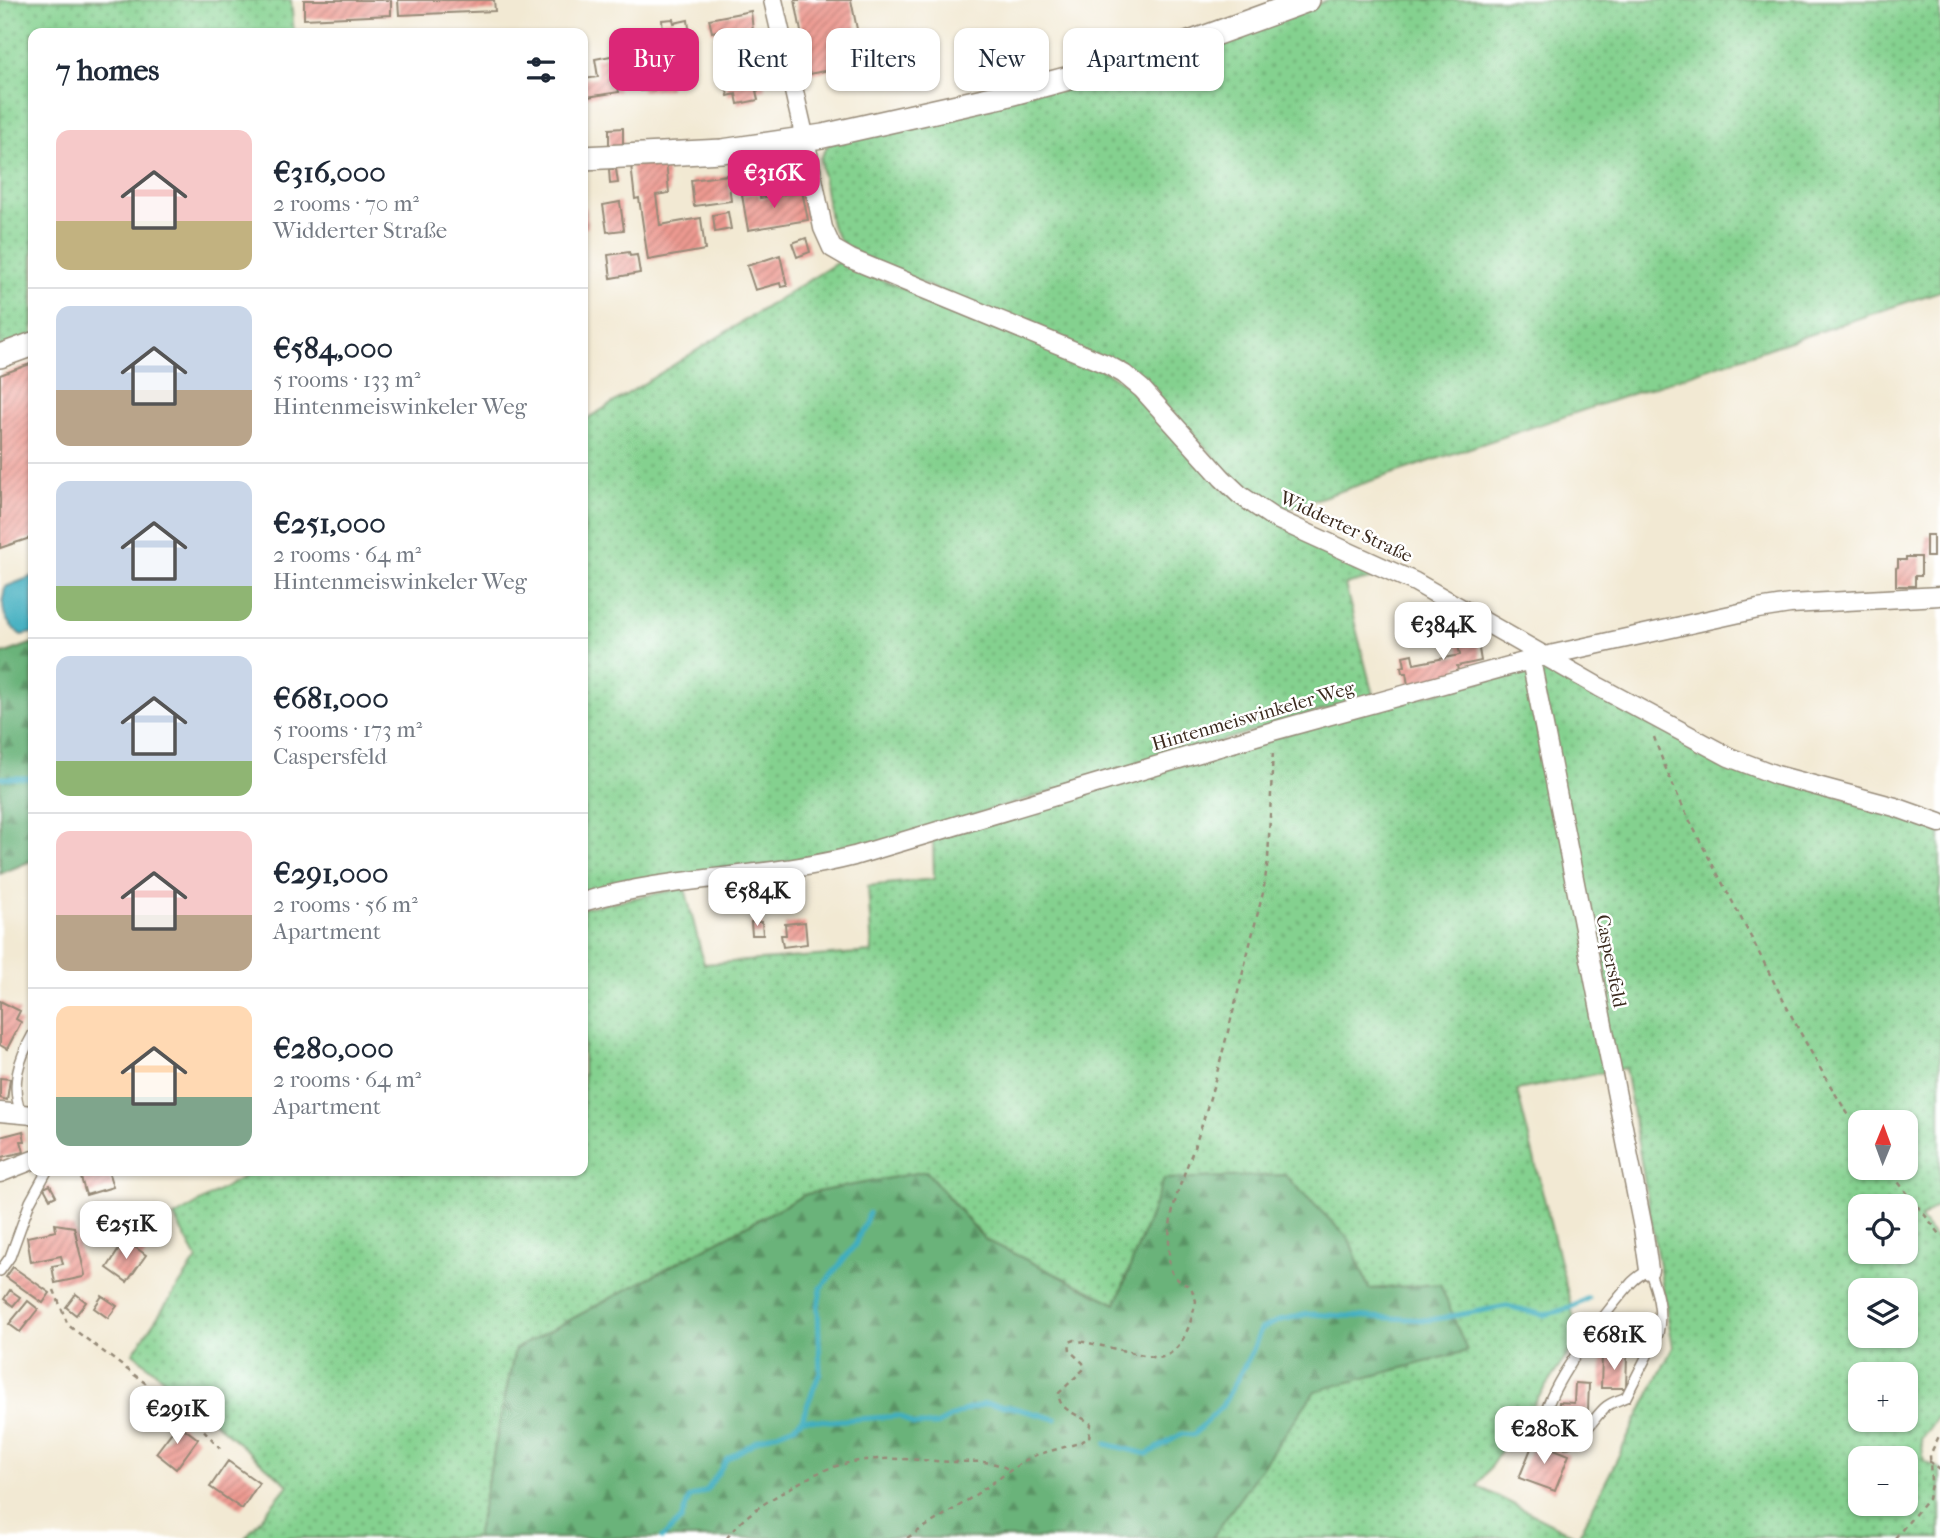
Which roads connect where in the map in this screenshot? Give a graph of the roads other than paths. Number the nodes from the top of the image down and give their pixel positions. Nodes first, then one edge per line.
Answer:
1 (773, 0) edge
2 (1308, 0) edge
3 (805, 139) junction
4 (588, 158) edge
5 (28, 346) edge
6 (0, 356) edge
7 (1940, 596) edge
8 (1538, 658) junction
9 (1940, 823) edge
10 (588, 901) edge
11 (28, 1044) edge
12 (0, 1112) edge
13 (27, 1114) edge
14 (28, 1162) edge
15 (0, 1173) edge
16 (44, 1176) edge
17 (1649, 1270) junction
18 (0, 1271) edge

1 - 3 street, Widderter Straße
2 - 3 street
3 - 4 street
3 - 8 street, Widderter Straße
5 - 6 street
7 - 8 street, Hintenmeiswinkeler Weg
8 - 9 street, Widderter Straße
8 - 10 street, Hintenmeiswinkeler Weg
8 - 17 street, Caspersfeld
11 - 13 lane
12 - 13 street
14 - 15 street
16 - 18 lane
17 - 17 lane, Caspersfeld

